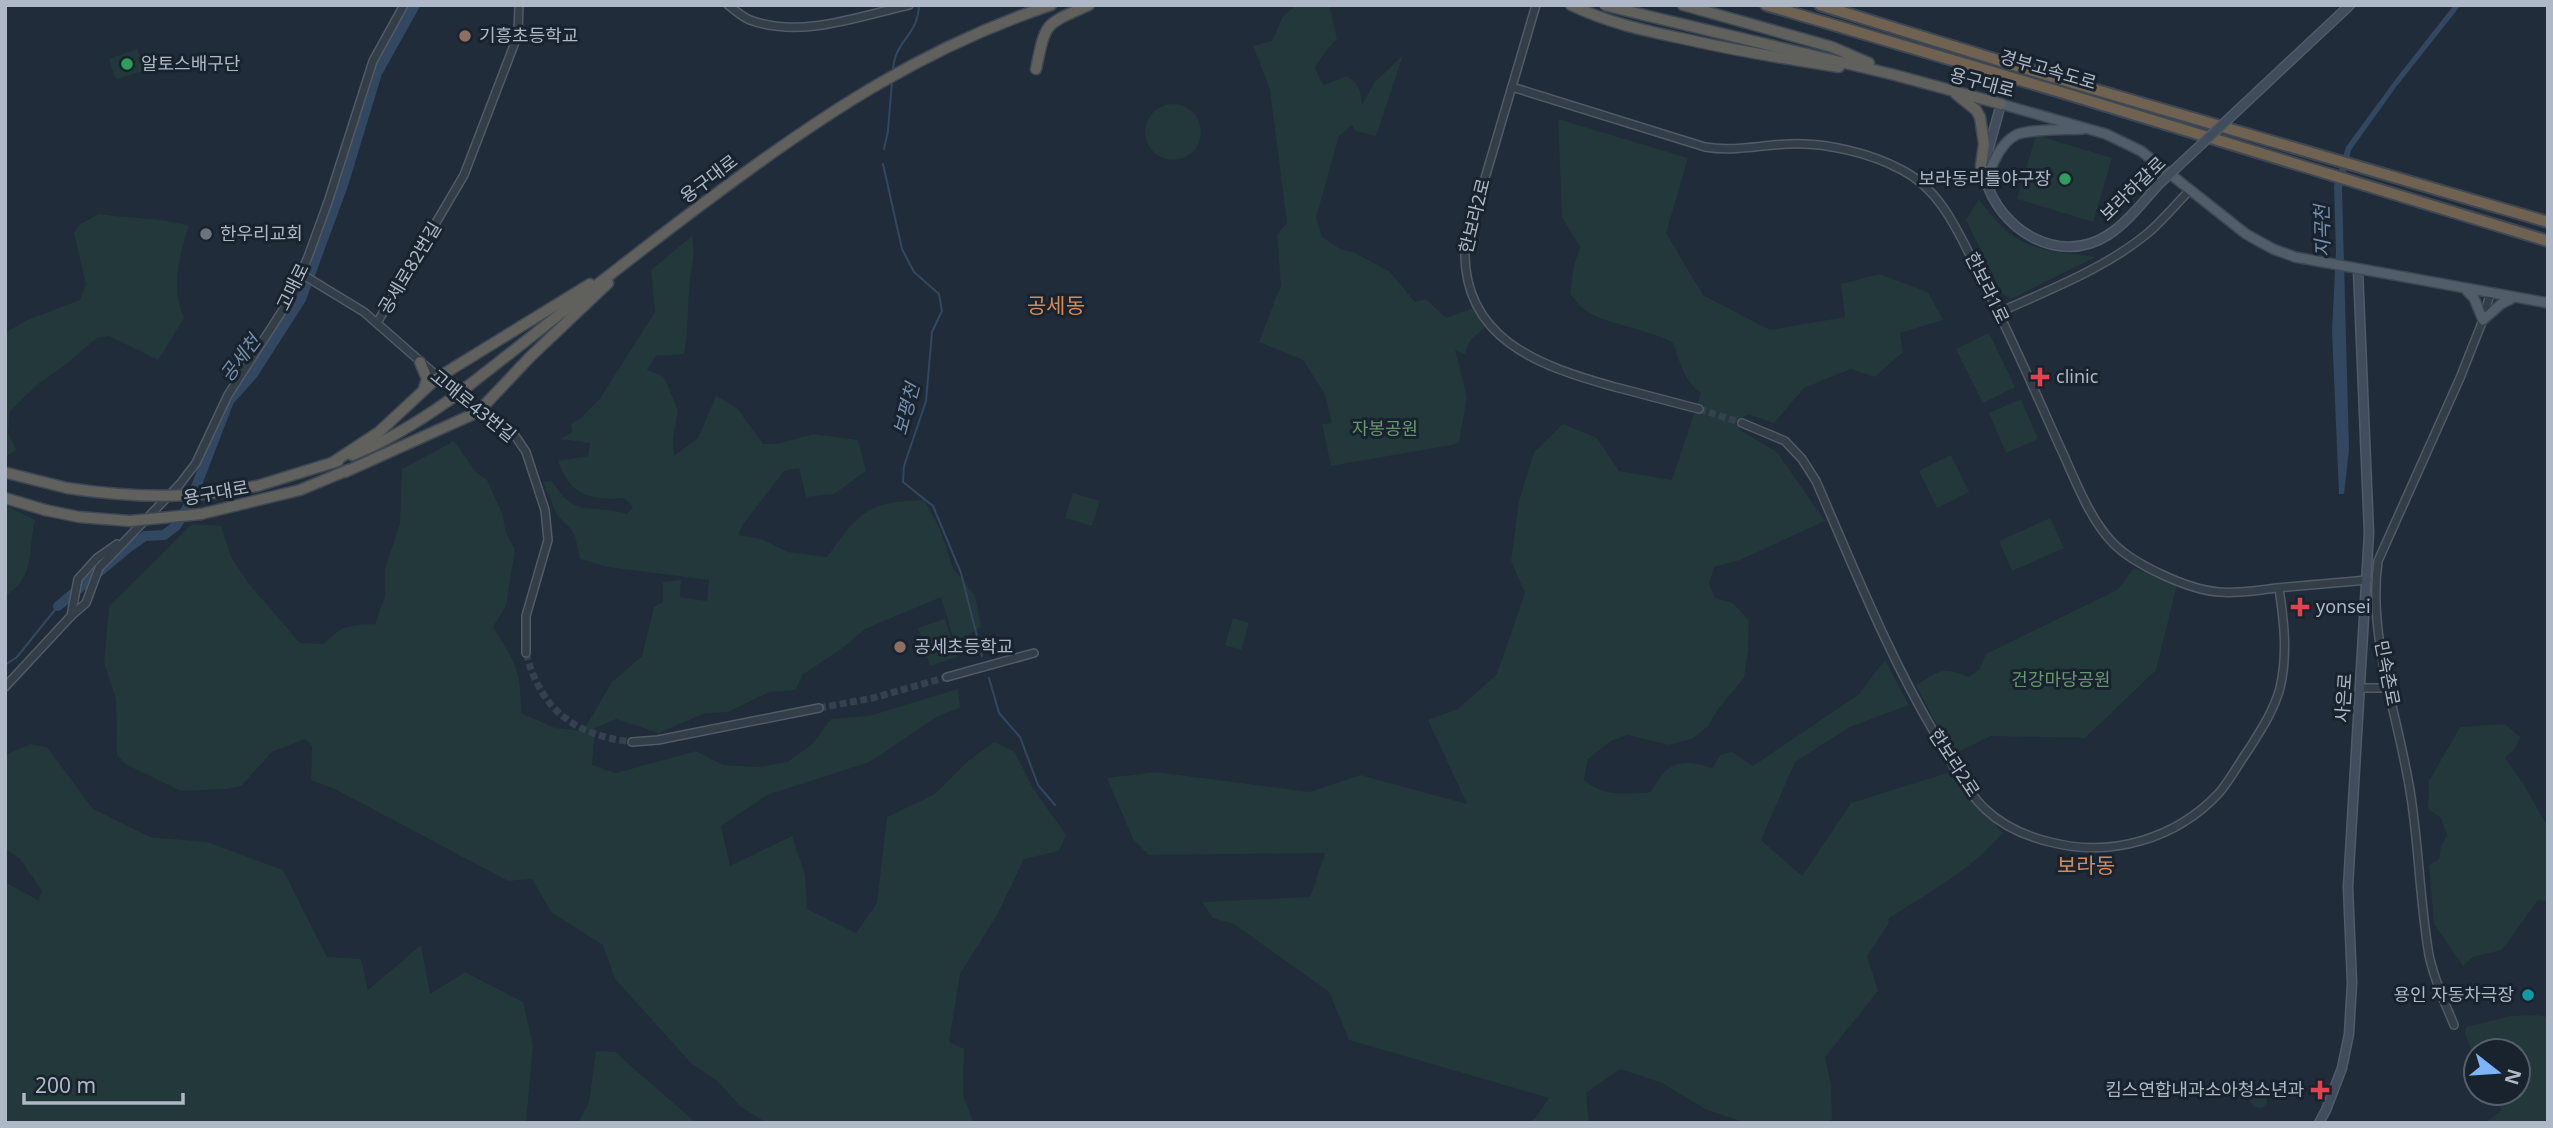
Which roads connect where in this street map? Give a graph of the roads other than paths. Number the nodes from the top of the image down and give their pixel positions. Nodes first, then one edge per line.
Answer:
1 (404, 5) edge
2 (519, 5) edge
3 (728, 5) edge
4 (909, 5) edge
5 (1051, 5) edge
6 (1089, 5) edge
7 (1536, 5) edge
8 (1571, 5) edge
9 (1604, 5) edge
10 (1625, 5) edge
11 (1683, 5) edge
12 (1766, 5) edge
13 (1820, 5) edge
14 (2350, 5) edge
15 (1633, 28) junction
16 (1036, 69) dead end
17 (1895, 75) junction
18 (1512, 87) junction
19 (1953, 91) junction
20 (2001, 104) junction
21 (2091, 129) junction
22 (1985, 181) junction
23 (2190, 190) junction
24 (2548, 222) edge
25 (2548, 241) edge
26 (2355, 269) junction
27 (612, 273) junction
28 (303, 275) junction
29 (2466, 290) junction
30 (2490, 295) junction
31 (2513, 299) junction
32 (2548, 303) edge
33 (2000, 312) junction
34 (2483, 320) junction
35 (377, 323) junction
36 (420, 362) junction
37 (450, 369) junction
38 (437, 378) junction
39 (424, 390) junction
40 (1699, 409) tunnel mouth
41 (478, 412) junction
42 (1742, 423) tunnel mouth
43 (415, 424) junction
44 (332, 463) junction
45 (345, 472) junction
46 (7, 473) dead end
47 (5, 498) edge
48 (127, 537) junction
49 (78, 580) junction
50 (2367, 580) junction
51 (2279, 588) junction
52 (89, 597) junction
53 (71, 616) junction
54 (526, 653) tunnel mouth
55 (1034, 653) dead end
56 (947, 677) tunnel mouth
57 (5, 687) edge
58 (2361, 688) junction
59 (2389, 688) junction
60 (818, 708) tunnel mouth
61 (632, 742) tunnel mouth
62 (2454, 1025) dead end
63 (2319, 1123) edge

1 - 28 street, 고매로
2 - 35 street, 공세로82번길
3 - 4 street
5 - 27 highway, 용구대로
6 - 16 highway
7 - 18 street, 한보라2로
8 - 15 highway
9 - 17 highway, 용구대로, bridge
10 - 15 highway
11 - 17 highway
12 - 25 highway, 경부고속도로
13 - 24 highway, 경부고속도로
14 - 22 main road, 보라하갈로, bridge
15 - 17 highway
17 - 19 highway, 용구대로
18 - 33 street, 한보라1로
18 - 40 street, 한보라2로
19 - 20 highway, 용구대로
19 - 22 highway
20 - 21 main road, 용구대로
20 - 22 main road
21 - 22 main road
21 - 23 main road, 용구대로
23 - 26 main road, 용구대로
23 - 33 street
26 - 29 main road
26 - 50 main road, 사은로
27 - 37 highway
27 - 41 highway
27 - 43 highway, 용구대로, bridge
28 - 35 street, 고매로43번길
28 - 48 street, 고매로
29 - 30 main road
29 - 34 main road
30 - 31 main road
30 - 34 street, 민속촌로
31 - 32 main road
31 - 34 main road
33 - 51 street, 한보라1로
34 - 59 street, 민속촌로
35 - 36 street, 고매로43번길
36 - 37 street
36 - 38 street, 고매로43번길
36 - 39 highway
37 - 38 highway
38 - 39 highway
38 - 41 street, 고매로43번길
39 - 44 highway
41 - 45 highway
41 - 54 street, 고매로43번길
42 - 51 street, 한보라2로
43 - 44 highway, 용구대로
43 - 45 highway, 용구대로
44 - 46 highway, 용구대로, bridge
45 - 47 highway, 용구대로, bridge
48 - 49 street, 고매로
48 - 52 street, 고매로
49 - 52 street
49 - 53 street
50 - 51 street, 한보라1로
50 - 58 main road, 사은로
52 - 53 street
53 - 57 street
55 - 56 street
58 - 59 street
58 - 63 main road, 사은로
59 - 62 street, 민속촌로
60 - 61 street

